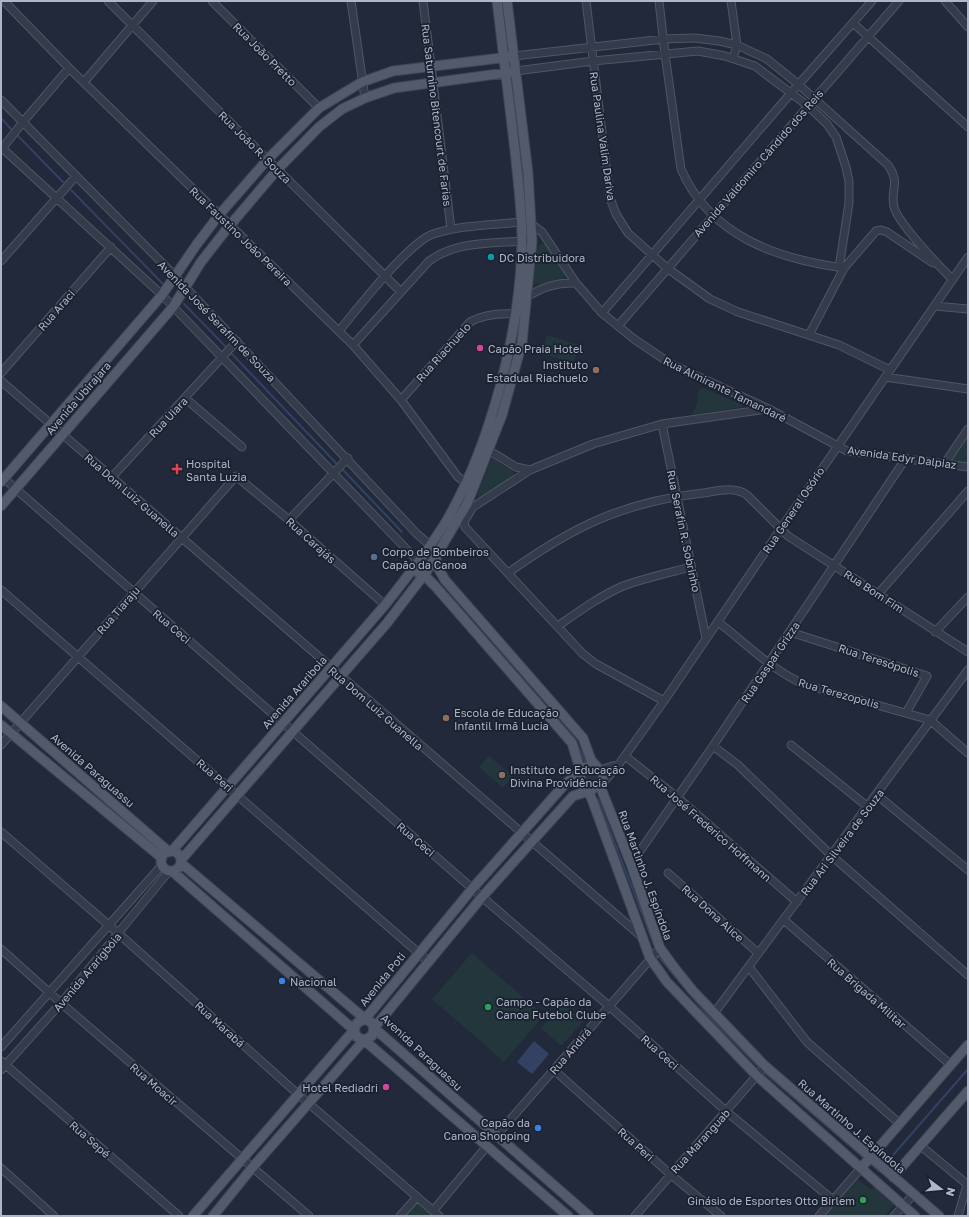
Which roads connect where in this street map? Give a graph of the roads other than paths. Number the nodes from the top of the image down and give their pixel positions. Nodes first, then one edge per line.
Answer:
1 (4, 1) edge
2 (108, 1) edge
3 (153, 1) edge
4 (212, 1) edge
5 (351, 1) edge
6 (423, 1) edge
7 (497, 1) edge
8 (507, 1) edge
9 (586, 1) edge
10 (659, 1) edge
11 (731, 1) edge
12 (872, 1) edge
13 (899, 1) edge
14 (945, 1) edge
15 (853, 23) junction
16 (133, 25) junction
17 (968, 26) edge
18 (869, 36) junction
19 (664, 39) junction
20 (736, 46) junction
21 (591, 47) junction
22 (665, 54) junction
23 (760, 55) junction
24 (514, 56) junction
25 (504, 58) junction
26 (733, 58) junction
27 (593, 61) junction
28 (755, 66) junction
29 (431, 67) junction
30 (69, 68) junction
31 (516, 71) junction
32 (506, 72) junction
33 (84, 82) junction
34 (362, 82) junction
35 (433, 82) junction
36 (798, 84) junction
37 (790, 93) junction
38 (365, 98) junction
39 (815, 99) junction
40 (1, 100) edge
41 (808, 106) junction
42 (319, 108) junction
43 (23, 122) junction
44 (968, 127) edge
45 (2, 148) edge
46 (268, 159) junction
47 (277, 170) junction
48 (76, 176) junction
49 (56, 198) junction
50 (699, 201) junction
51 (219, 215) junction
52 (712, 216) junction
53 (521, 222) junction
54 (531, 224) junction
55 (229, 226) junction
56 (451, 229) junction
57 (522, 241) junction
58 (110, 247) junction
59 (652, 256) junction
60 (968, 257) edge
61 (1, 261) edge
62 (938, 266) junction
63 (667, 268) junction
64 (842, 268) junction
65 (385, 276) junction
66 (176, 277) junction
67 (952, 280) junction
68 (576, 283) junction
69 (186, 288) junction
70 (401, 292) junction
71 (162, 295) junction
72 (528, 296) junction
73 (935, 306) junction
74 (173, 307) junction
75 (968, 309) edge
76 (602, 313) junction
77 (516, 314) junction
78 (618, 326) junction
79 (339, 331) junction
80 (809, 335) junction
81 (237, 341) junction
82 (353, 345) junction
83 (223, 357) junction
84 (890, 370) junction
85 (1, 373) edge
86 (885, 377) junction
87 (1, 381) edge
88 (968, 389) edge
89 (185, 398) junction
90 (401, 400) junction
91 (769, 409) junction
92 (662, 424) junction
93 (50, 425) junction
94 (968, 429) edge
95 (62, 435) junction
96 (242, 447) dead end
97 (837, 447) junction
98 (488, 450) junction
99 (348, 458) junction
100 (906, 458) junction
101 (945, 463) junction
102 (968, 467) edge
103 (530, 470) junction
104 (334, 472) junction
105 (236, 476) joint
106 (112, 477) junction
107 (2, 479) edge
108 (465, 482) junction
109 (15, 490) junction
110 (968, 491) edge
111 (676, 496) junction
112 (470, 505) junction
113 (1, 506) edge
114 (289, 520) junction
115 (780, 530) junction
116 (182, 538) junction
117 (430, 545) junction
118 (436, 557) junction
119 (416, 565) junction
120 (834, 566) junction
121 (691, 567) junction
122 (508, 573) junction
123 (423, 576) junction
124 (1, 590) edge
125 (133, 593) junction
126 (879, 594) junction
127 (968, 597) edge
128 (384, 605) junction
129 (377, 614) junction
130 (718, 622) junction
131 (387, 623) junction
132 (558, 626) junction
133 (362, 631) junction
134 (790, 632) junction
135 (935, 632) junction
136 (706, 638) junction
137 (372, 640) junction
138 (968, 652) edge
139 (79, 656) junction
140 (768, 664) junction
141 (330, 668) junction
142 (968, 670) edge
143 (341, 677) junction
144 (317, 684) junction
145 (328, 692) junction
146 (664, 701) junction
147 (1, 706) edge
148 (906, 713) junction
149 (930, 720) junction
150 (284, 722) junction
151 (20, 723) junction
152 (1, 725) edge
153 (294, 731) junction
154 (11, 734) junction
155 (1, 745) edge
156 (791, 745) dead end
157 (713, 746) junction
158 (261, 748) junction
159 (968, 753) edge
160 (625, 756) junction
161 (272, 757) junction
162 (619, 764) junction
163 (599, 769) junction
164 (581, 772) junction
165 (601, 785) junction
166 (228, 786) junction
167 (588, 790) junction
168 (877, 795) junction
169 (238, 796) junction
170 (677, 797) junction
171 (868, 807) junction
172 (1, 832) edge
173 (521, 834) junction
174 (531, 842) junction
175 (170, 851) junction
176 (832, 856) junction
177 (181, 861) junction
178 (162, 862) junction
179 (631, 864) junction
180 (968, 870) edge
181 (171, 871) junction
182 (668, 873) dead end
183 (472, 888) junction
184 (482, 897) junction
185 (797, 902) junction
186 (784, 920) junction
187 (108, 924) junction
188 (119, 934) junction
189 (644, 939) junction
190 (660, 948) junction
191 (1, 949) edge
192 (419, 952) junction
193 (758, 954) junction
194 (650, 958) junction
195 (429, 962) junction
196 (749, 966) junction
197 (968, 975) edge
198 (49, 993) junction
199 (61, 1004) junction
200 (609, 1006) junction
201 (715, 1012) junction
202 (365, 1020) junction
203 (374, 1028) junction
204 (354, 1030) junction
205 (364, 1040) junction
206 (968, 1045) edge
207 (1, 1047) edge
208 (2, 1065) edge
209 (951, 1065) junction
210 (765, 1066) junction
211 (554, 1070) junction
212 (757, 1076) junction
213 (968, 1091) edge
214 (299, 1095) junction
215 (308, 1103) junction
216 (727, 1112) junction
217 (900, 1124) junction
218 (496, 1136) junction
219 (487, 1146) junction
220 (921, 1146) junction
221 (870, 1157) junction
222 (241, 1159) junction
223 (1, 1168) edge
224 (252, 1168) junction
225 (861, 1168) junction
226 (670, 1174) junction
227 (893, 1177) junction
228 (968, 1185) edge
229 (913, 1195) junction
230 (417, 1197) junction
231 (833, 1200) junction
232 (903, 1206) junction
233 (436, 1213) edge
234 (54, 1216) edge
235 (179, 1216) edge
236 (193, 1216) edge
237 (213, 1216) edge
238 (309, 1216) edge
239 (400, 1216) edge
240 (568, 1216) edge
241 (589, 1216) edge
242 (635, 1216) edge
243 (721, 1216) edge
244 (819, 1216) edge
245 (894, 1216) edge
246 (915, 1216) edge
247 (939, 1216) edge
248 (958, 1216) edge

1 - 30 street, Rua Faustino João Pereira
2 - 16 street, Rua João R. Souza
3 - 16 street
4 - 42 street, Rua João Pretto
5 - 34 street
6 - 29 street, Rua Saturnino Bitencourt de Farias
7 - 25 main road, Avenida Arariboia
8 - 24 main road
9 - 21 street, Rua Paulina Valim Dariva
10 - 19 street
11 - 20 street
12 - 15 street, Avenida Valdomiro Cândido dos Reis
13 - 18 street, Avenida Valdomiro Cândido dos Reis
14 - 17 street
15 - 18 street
15 - 36 street, Avenida Valdomiro Cândido dos Reis
16 - 33 street
16 - 46 street, Rua João R. Souza
18 - 39 street, Avenida Valdomiro Cândido dos Reis
18 - 44 street
19 - 20 street
19 - 21 street
19 - 22 street
20 - 23 street
20 - 26 street
21 - 24 street
21 - 27 street, Rua Paulina Valim Dariva
22 - 26 street
22 - 27 street
22 - 50 street
23 - 28 street
23 - 36 street
24 - 25 main road, Avenida Ubirajara
24 - 31 main road
25 - 29 main road, Avenida Ubirajara
25 - 32 main road, Avenida Arariboia
26 - 28 street
27 - 31 street
27 - 59 street, Rua Paulina Valim Dariva
28 - 37 street
29 - 34 main road, Avenida Ubirajara
29 - 35 street, Rua Saturnino Bitencourt de Farias
30 - 33 street, Rua Faustino João Pereira
30 - 43 street
31 - 32 main road, Avenida Ubirajara
31 - 54 main road
32 - 35 main road, Avenida Ubirajara
32 - 53 main road, Avenida Arariboia
33 - 51 street, Rua Faustino João Pereira
34 - 38 street
34 - 42 main road, Avenida Ubirajara
35 - 38 main road, Avenida Ubirajara
35 - 56 street, Rua Saturnino Bitencourt de Farias
36 - 37 street, Avenida Valdomiro Cândido dos Reis
36 - 39 street
37 - 41 street
37 - 50 street, Avenida Valdomiro Cândido dos Reis
38 - 47 main road, Avenida Ubirajara
39 - 41 street, Avenida Valdomiro Cândido dos Reis
39 - 62 street
40 - 43 street, Avenida José Serafim de Souza
41 - 52 street, Avenida Valdomiro Cândido dos Reis
41 - 64 street
42 - 46 main road, Avenida Ubirajara
43 - 45 street
43 - 48 street, Avenida José Serafim de Souza
45 - 49 street, Avenida José Serafim de Souza
46 - 47 street, Rua João R. Souza
46 - 51 main road, Avenida Ubirajara
47 - 55 main road, Avenida Ubirajara
47 - 65 street, Rua João R. Souza
48 - 49 street
48 - 66 street, Avenida José Serafim de Souza
49 - 58 street, Avenida José Serafim de Souza
49 - 61 street
50 - 52 street
50 - 59 street, Avenida Valdomiro Cândido dos Reis
51 - 55 street, Rua Faustino João Pereira
51 - 66 main road, Avenida Ubirajara
52 - 63 street, Avenida Valdomiro Cândido dos Reis
52 - 64 street
53 - 54 street
53 - 56 street
53 - 57 main road, Avenida Arariboia
54 - 68 street, Rua Almirante Tamandaré
54 - 72 main road
55 - 69 main road, Avenida Ubirajara
55 - 79 street, Rua Faustino João Pereira
56 - 65 street
57 - 70 street
57 - 77 main road, Avenida Arariboia
58 - 71 street, Avenida José Serafim de Souza
58 - 85 street, Rua Araci
59 - 63 street, Rua Paulina Valim Dariva
59 - 76 street, Avenida Valdomiro Cândido dos Reis
60 - 67 street, Rua General Osório
62 - 64 street
62 - 67 street
63 - 78 street, Avenida Valdomiro Cândido dos Reis
63 - 80 street, Rua Paulina Valim Dariva
64 - 80 street
65 - 70 street, Rua João R. Souza
65 - 79 street
66 - 69 street, Avenida José Serafim de Souza
66 - 71 main road, Avenida Ubirajara
67 - 73 street, Rua General Osório
68 - 72 street
68 - 76 street, Rua Almirante Tamandaré
69 - 74 main road, Avenida Ubirajara
69 - 81 street, Avenida José Serafim de Souza
70 - 82 street
71 - 74 street, Avenida José Serafim de Souza
71 - 93 main road, Avenida Ubirajara
72 - 98 main road
73 - 75 street
73 - 84 street, Rua General Osório
74 - 83 street, Avenida José Serafim de Souza
74 - 95 main road, Avenida Ubirajara
76 - 78 street, Rua Almirante Tamandaré
77 - 90 street, Rua Riachuelo
77 - 108 main road, Avenida Arariboia
78 - 91 street, Rua Almirante Tamandaré
79 - 82 street, Rua Faustino João Pereira
80 - 84 street, Rua Paulina Valim Dariva
81 - 83 street, Rua Uiara
81 - 99 street, Avenida José Serafim de Souza
82 - 90 street, Rua Faustino João Pereira
83 - 89 street, Rua Uiara
83 - 104 street, Avenida José Serafim de Souza
84 - 86 street, Rua General Osório
86 - 88 street
86 - 97 street, Rua General Osório
87 - 93 street, Rua Dom Luiz Guanella
89 - 96 street
89 - 106 street, Rua Uiara
90 - 108 street, Rua Faustino João Pereira
91 - 92 street
91 - 97 street, Rua Almirante Tamandaré
92 - 103 street
92 - 111 street, Rua Serafin R. Sobrinho
93 - 95 street, Rua Dom Luiz Guanella
93 - 107 main road, Avenida Ubirajara
94 - 101 street
95 - 106 street, Rua Dom Luiz Guanella
95 - 109 main road, Avenida Ubirajara
97 - 100 street, Avenida Edyr Dalpiaz
97 - 115 street, Rua General Osório
98 - 103 street
98 - 112 main road
99 - 104 street
99 - 117 street, Avenida José Serafim de Souza
100 - 101 street, Avenida Edyr Dalpiaz
100 - 120 street, Rua Gaspar Grizza
101 - 102 street, Avenida Edyr Dalpiaz
103 - 112 street
104 - 114 street
104 - 119 street, Avenida José Serafim de Souza
105 - 114 street, Rua Carajás
105 - 116 street, Rua Tiaraju
106 - 116 street, Rua Dom Luiz Guanella
107 - 109 street, Rua Ceci
108 - 117 main road, Avenida Arariboia
109 - 113 main road, Avenida Ubirajara
109 - 125 street, Rua Ceci
110 - 126 street
111 - 115 street, Rua Bom Fim
111 - 121 street, Rua Serafin R. Sobrinho
111 - 122 street, Rua Bom Fim
112 - 118 main road
112 - 122 street
114 - 128 street, Rua Carajás
115 - 120 street, Rua Bom Fim
115 - 130 street, Rua General Osório
116 - 125 street, Rua Tiaraju
116 - 141 street, Rua Dom Luiz Guanella
117 - 118 main road, Rua Martinho J. Espíndola
117 - 119 main road, Avenida Arariboia
118 - 123 main road
118 - 163 main road, Rua Martinho J. Espíndola
119 - 123 main road
119 - 128 main road, Avenida Arariboia
120 - 126 street, Rua Bom Fim
120 - 134 street, Rua Gaspar Grizza
121 - 132 street
121 - 136 street, Rua Serafin R. Sobrinho
122 - 132 street
123 - 131 main road
123 - 164 main road
124 - 139 street, Rua Peri
125 - 139 street, Rua Tiaraju
125 - 150 street, Rua Ceci
126 - 135 street, Rua Bom Fim
127 - 135 street
128 - 129 main road, Avenida Arariboia
129 - 131 main road
129 - 133 main road, Avenida Arariboia
130 - 136 street, Rua General Osório
130 - 140 street, Rua Terezopolis
131 - 137 main road
132 - 146 street
133 - 137 main road
133 - 141 main road, Avenida Arariboia
134 - 140 street, Rua Gaspar Grizza
134 - 148 street, Rua Teresópolis
135 - 138 street, Rua Bom Fim
136 - 146 street, Rua General Osório
137 - 143 main road
139 - 151 street, Rua Tiaraju
139 - 166 street, Rua Peri
140 - 148 street, Rua Terezopolis
140 - 157 street, Rua Gaspar Grizza
141 - 143 street, Rua Dom Luiz Guanella
141 - 144 main road, Avenida Arariboia
142 - 149 street, Rua Ari Silveira de Souza
143 - 145 main road
143 - 173 street, Rua Dom Luiz Guanella
144 - 145 main road
144 - 150 main road, Avenida Arariboia
145 - 153 main road
146 - 160 street, Rua General Osório
147 - 151 main road, Avenida Paraguassu
148 - 149 street, Rua Terezopolis
149 - 159 street
149 - 168 street, Rua Ari Silveira de Souza
150 - 153 street, Rua Ceci
150 - 158 main road, Avenida Arariboia
151 - 154 street, Rua Tiaraju
151 - 175 main road, Avenida Paraguassu
152 - 154 main road, Avenida Paraguassu
153 - 161 main road
153 - 183 street, Rua Ceci
154 - 155 street, Rua Tiaraju
154 - 178 main road, Avenida Paraguassu
156 - 171 street
157 - 170 street, Rua Gaspar Grizza
157 - 176 street
158 - 161 main road
158 - 166 main road, Avenida Arariboia
160 - 162 street, Rua General Osório
160 - 170 street, Rua José Frederico Hoffmann
161 - 169 main road
162 - 163 street
162 - 165 street, Rua General Osório
163 - 164 main road, Avenida Poti
163 - 165 main road, Rua Martinho J. Espíndola
164 - 167 main road
164 - 173 main road, Avenida Poti
165 - 167 main road
165 - 179 main road, Rua Martinho J. Espíndola
166 - 169 street, Rua Peri
166 - 175 main road, Avenida Arariboia
167 - 174 main road
167 - 189 main road
168 - 171 street, Rua Ari Silveira de Souza
168 - 180 street
169 - 177 main road
169 - 192 street, Rua Peri
170 - 179 street, Rua Gaspar Grizza
170 - 185 street, Rua José Frederico Hoffmann
171 - 176 street, Rua Ari Silveira de Souza
172 - 187 street, Rua Marabá
173 - 174 street, Rua Dom Luiz Guanella
173 - 183 main road, Avenida Poti
174 - 184 main road
174 - 189 street, Rua Dom Luiz Guanella
175 - 177 main road
175 - 178 main road
176 - 185 street, Rua Ari Silveira de Souza
176 - 197 street
177 - 181 main road
177 - 202 main road, Avenida Paraguassu
178 - 181 main road
178 - 187 street, Avenida Ararigbóia
179 - 190 main road, Rua Martinho J. Espíndola
181 - 188 street, Avenida Ararigbóia
181 - 204 main road
182 - 193 street, Rua Dona Alice
183 - 184 street, Rua Ceci
183 - 192 main road, Avenida Poti
184 - 195 main road
184 - 200 street, Rua Ceci
185 - 186 street, Rua Ari Silveira de Souza
186 - 193 street, Rua Ari Silveira de Souza
186 - 209 street, Rua Brigada Militar
187 - 188 street, Rua Marabá
187 - 198 street, Avenida Ararigbóia
188 - 199 street, Avenida Ararigbóia
188 - 214 street, Rua Marabá
189 - 194 main road
190 - 194 street, Rua Andirá
190 - 201 main road, Rua Martinho J. Espíndola
191 - 198 street, Rua Moacir
192 - 195 street, Rua Peri
192 - 202 main road, Avenida Poti
193 - 196 street, Rua Ari Silveira de Souza
194 - 200 street, Rua Andirá
194 - 212 main road
195 - 203 main road
196 - 201 street, Rua Ari Silveira de Souza
196 - 217 street
198 - 199 street, Rua Moacir
198 - 207 street, Avenida Ararigbóia
199 - 208 street, Avenida Ararigbóia
199 - 222 street, Rua Moacir
200 - 211 street, Rua Andirá
200 - 216 street, Rua Ceci
201 - 210 main road, Rua Martinho J. Espíndola
202 - 203 main road, Avenida Paraguassu
202 - 204 main road, Avenida Poti
203 - 205 main road
203 - 218 main road, Avenida Paraguassu
204 - 205 main road
204 - 214 main road, Avenida Poti
205 - 215 main road
205 - 219 main road
206 - 209 main road
208 - 235 street, Rua Sepé
209 - 217 main road
210 - 212 street, Rua Maranguab
210 - 221 main road, Rua Martinho J. Espíndola
211 - 218 street, Rua Andirá
211 - 226 street, Rua Peri
212 - 216 street, Rua Maranguab
212 - 225 main road
213 - 220 main road
214 - 215 street, Rua Marabá
214 - 222 main road, Avenida Poti
215 - 224 main road
215 - 230 street, Rua Marabá
216 - 226 street, Rua Maranguab
216 - 231 street, Rua Ceci
217 - 221 main road
218 - 241 main road, Avenida Paraguassu
219 - 233 street
219 - 240 main road
220 - 227 main road
220 - 228 street
221 - 225 main road
221 - 227 main road, Rua Martinho J. Espíndola
222 - 224 street, Rua Moacir
222 - 236 main road, Avenida Poti
223 - 234 street
224 - 237 main road
224 - 238 street, Rua Moacir
225 - 231 street
225 - 232 main road
226 - 242 street, Rua Maranguab
226 - 243 street, Rua Peri
227 - 229 main road, Rua Martinho J. Espíndola
228 - 248 street
229 - 232 street
229 - 247 main road, Rua Martinho J. Espíndola
230 - 233 street, Rua Marabá
230 - 239 street
231 - 244 street
232 - 245 street
232 - 246 main road

